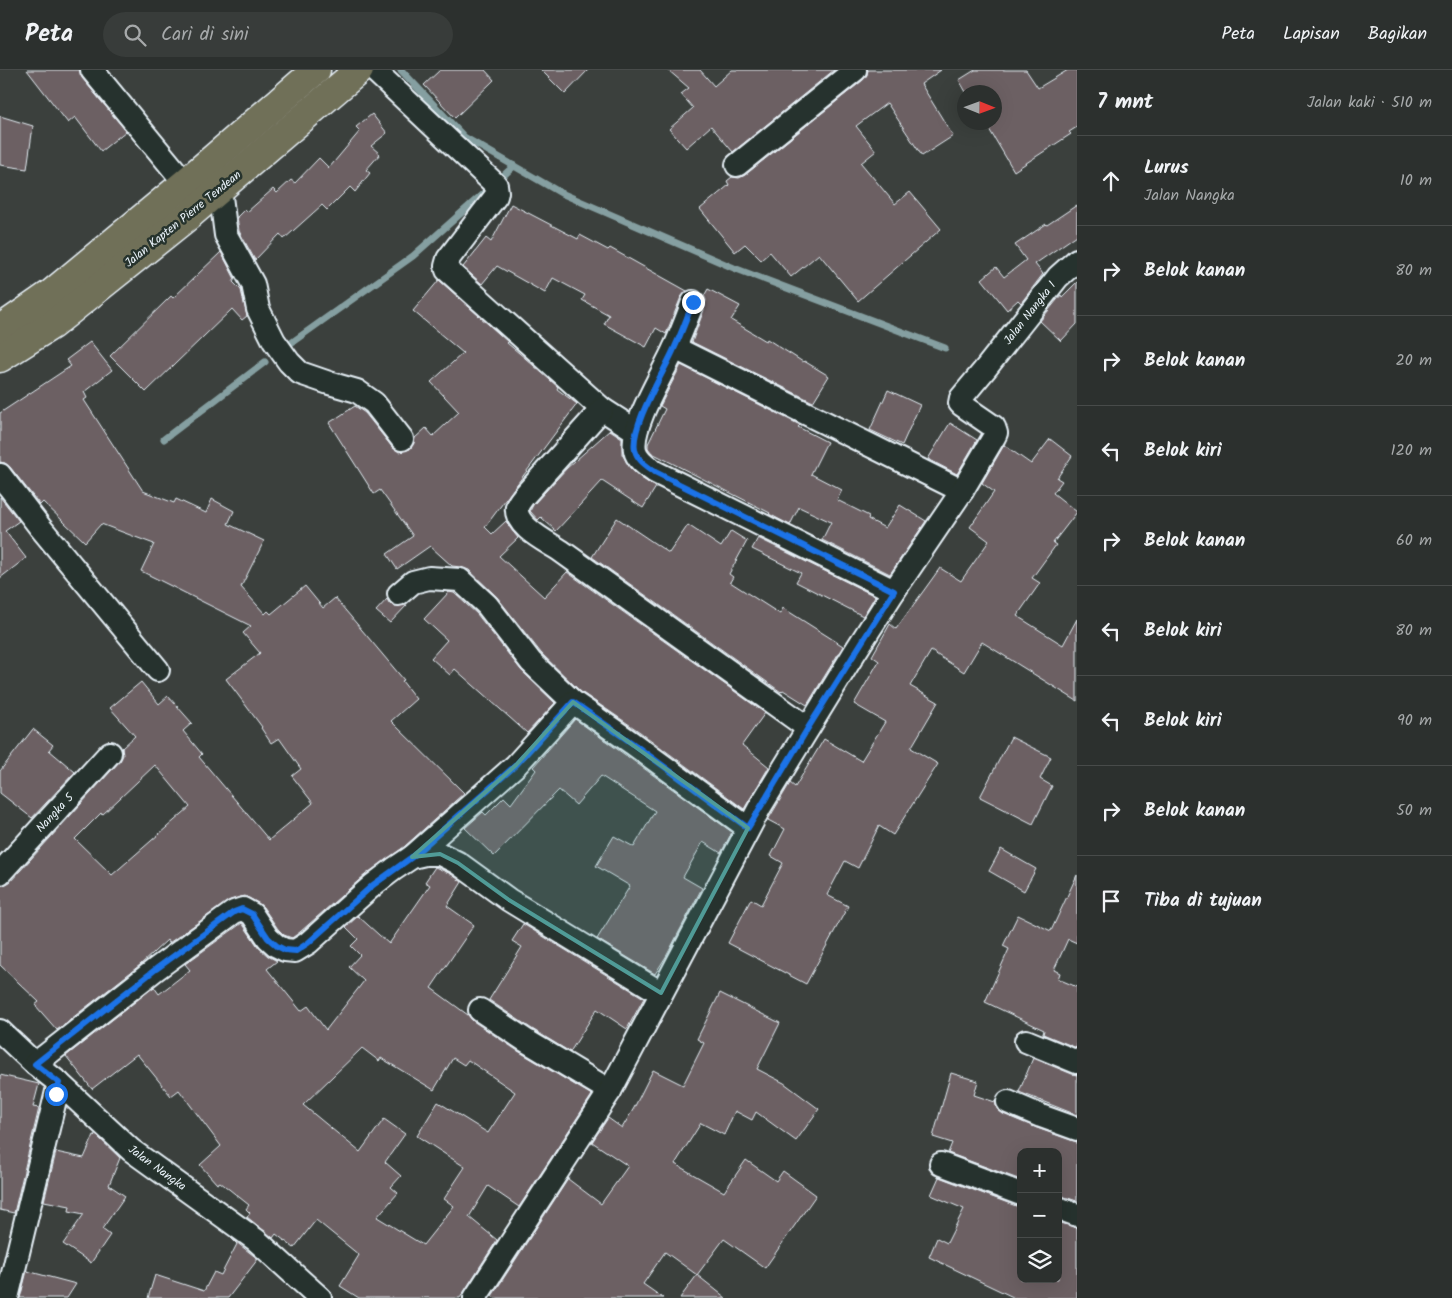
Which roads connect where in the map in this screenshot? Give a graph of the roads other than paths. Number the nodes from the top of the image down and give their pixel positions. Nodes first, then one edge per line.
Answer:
1 (92, 70) edge
2 (316, 70) edge
3 (358, 70) edge
4 (374, 70) edge
5 (855, 70) edge
6 (737, 165) dead end
7 (185, 182) junction
8 (211, 197) junction
9 (1077, 260) edge
10 (693, 302) dead end
11 (0, 329) edge
12 (675, 348) junction
13 (0, 358) edge
14 (602, 409) junction
15 (636, 431) junction
16 (402, 439) dead end
17 (0, 475) edge
18 (962, 491) junction
19 (894, 591) junction
20 (399, 594) dead end
21 (158, 670) dead end
22 (573, 702) junction
23 (808, 728) junction
24 (110, 753) dead end
25 (748, 828) junction
26 (412, 857) junction
27 (0, 873) edge
28 (661, 993) junction
29 (480, 1010) dead end
30 (0, 1031) edge
31 (1026, 1041) dead end
32 (1077, 1062) edge
33 (35, 1064) junction
34 (59, 1083) junction
35 (610, 1091) junction
36 (1008, 1102) dead end
37 (1077, 1129) edge
38 (941, 1164) dead end
39 (1018, 1193) edge
40 (1062, 1209) edge
41 (1077, 1215) edge
42 (8, 1298) edge
43 (320, 1298) edge
44 (475, 1298) edge

1 - 7 street
2 - 7 main road
3 - 8 main road, Jalan Kapten Pierre Tendean
4 - 14 street
5 - 6 street
7 - 8 street
7 - 11 main road
8 - 13 main road, Jalan Kapten Pierre Tendean
8 - 16 street
9 - 18 street, Jalan Nangka I
10 - 12 street
12 - 15 street
12 - 18 street
14 - 15 street
14 - 23 street
15 - 19 street
17 - 21 street
18 - 19 street
19 - 23 street
20 - 22 street
22 - 25 street
22 - 26 street
23 - 25 street
24 - 27 street, Nangka 5
25 - 28 street
26 - 28 street
26 - 33 street
28 - 35 street
29 - 35 street
30 - 33 street, Jalan Nangka
31 - 32 street
33 - 34 street, Jalan Nangka
34 - 42 street
34 - 43 street, Jalan Nangka
35 - 44 street
36 - 37 street
38 - 39 street
40 - 41 street

